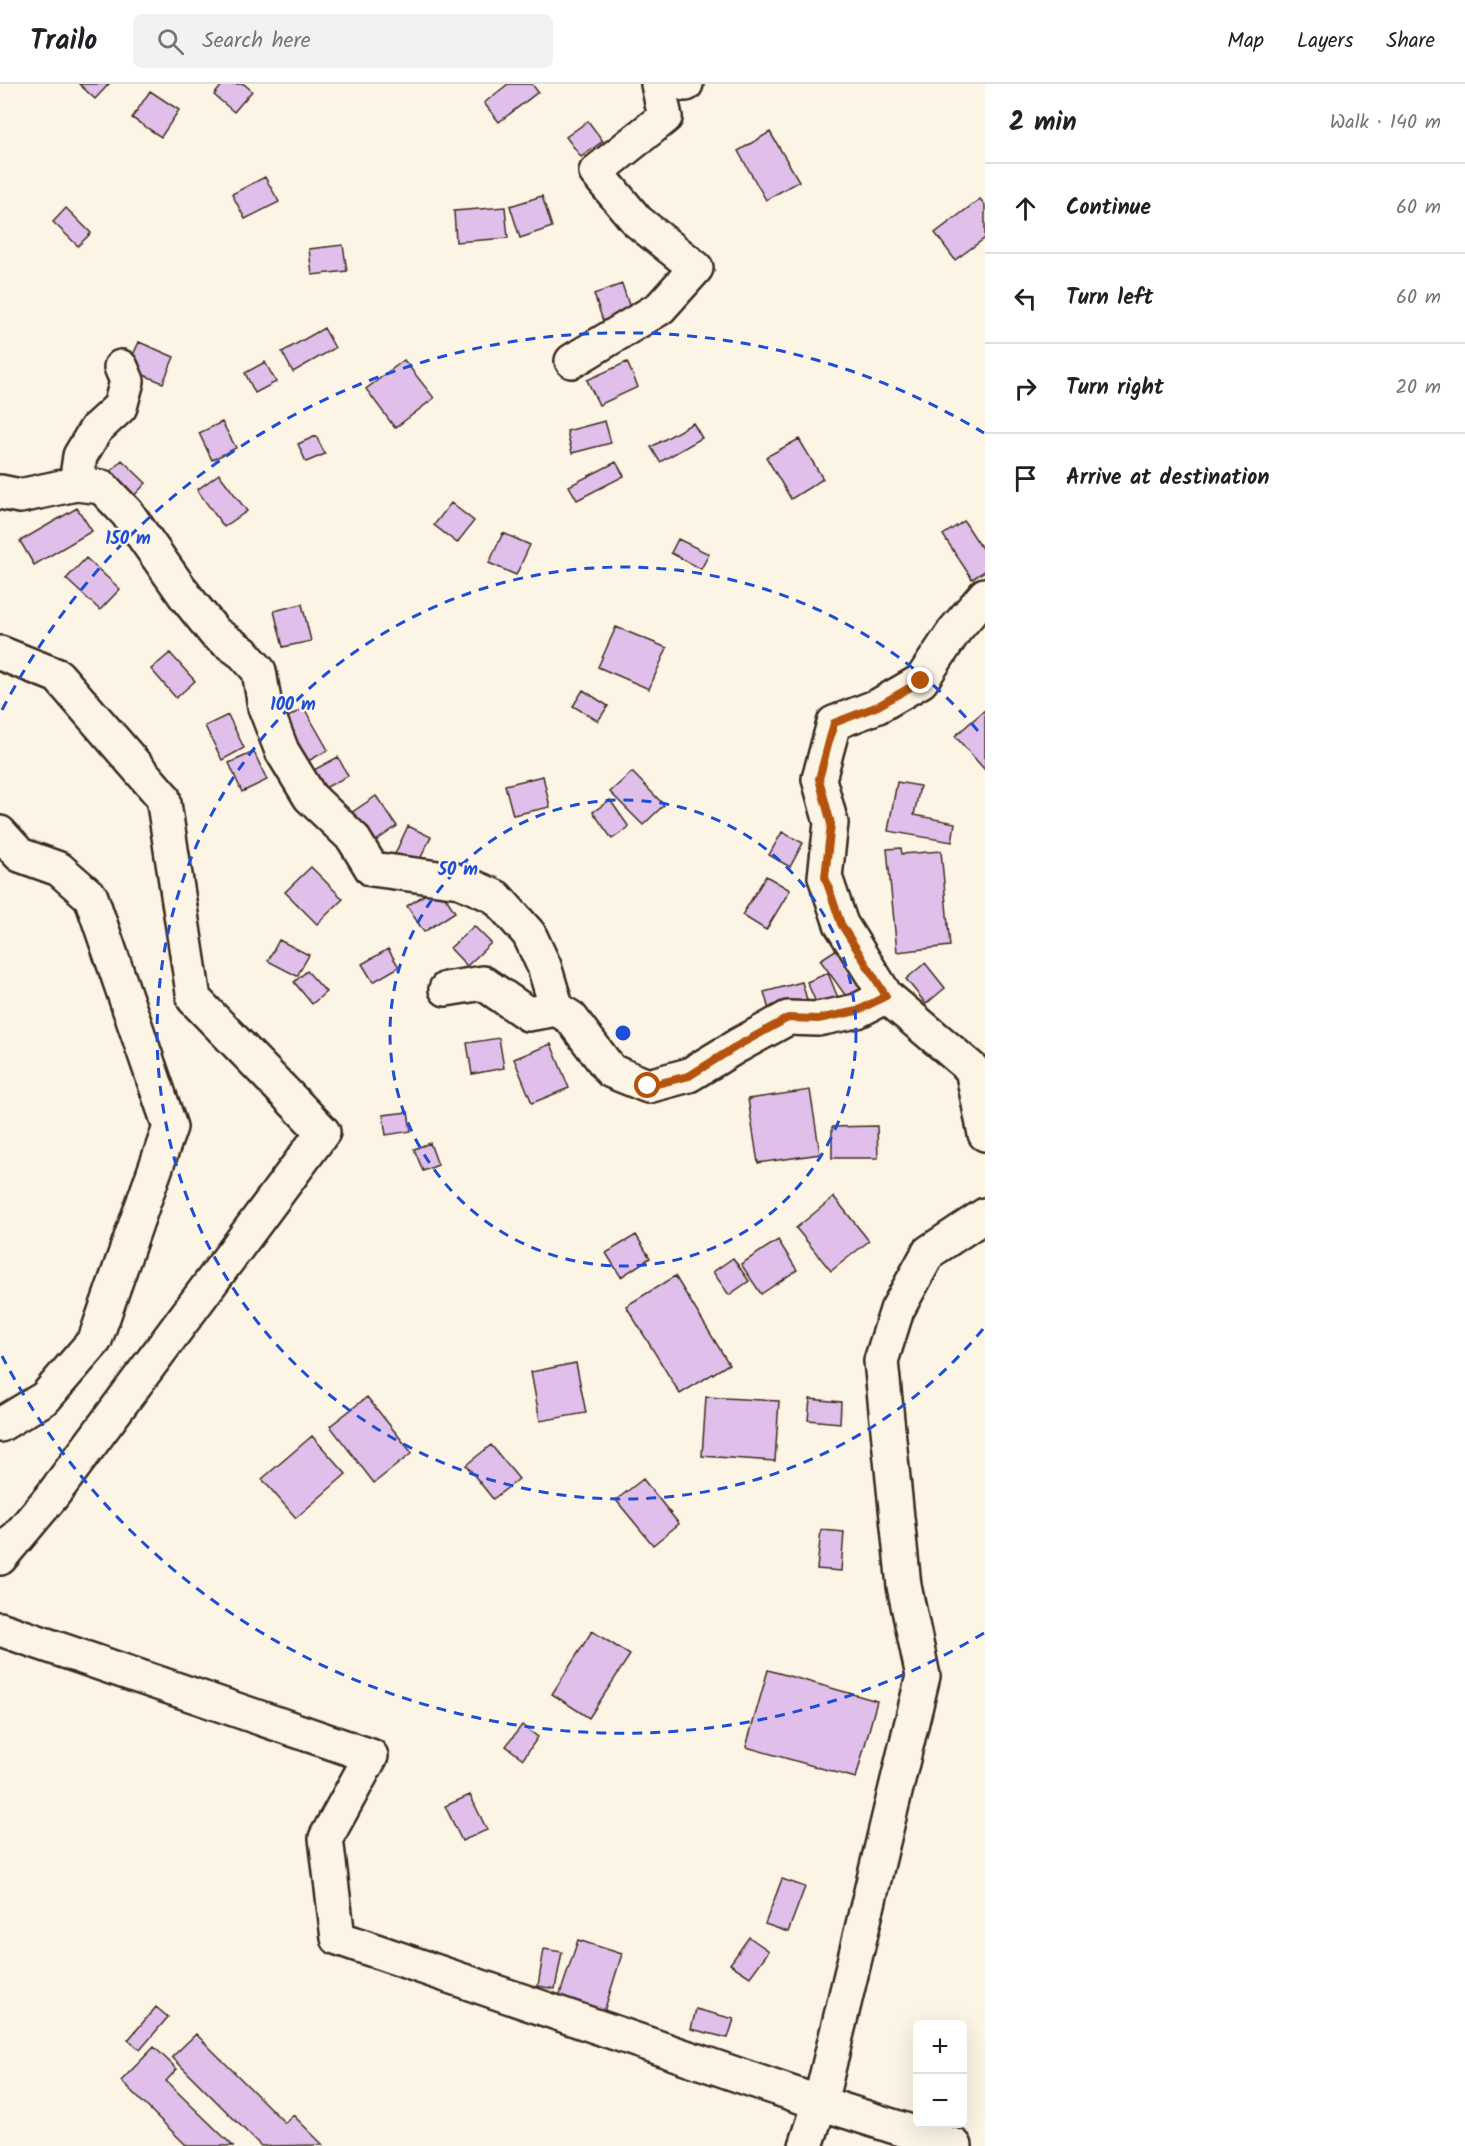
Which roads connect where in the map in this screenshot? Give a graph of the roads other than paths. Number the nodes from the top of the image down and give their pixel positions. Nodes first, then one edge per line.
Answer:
1 (658, 84) edge
2 (572, 361) dead end
3 (121, 367) dead end
4 (76, 484) junction
5 (0, 492) edge
6 (985, 595) edge
7 (0, 653) edge
8 (0, 833) edge
9 (446, 989) dead end
10 (886, 996) junction
11 (557, 1009) junction
12 (985, 1134) edge
13 (985, 1215) edge
14 (0, 1425) edge
15 (0, 1558) edge
16 (0, 1629) edge
17 (820, 2103) junction
18 (806, 2146) edge
19 (955, 2146) edge

1 - 2 street
3 - 4 street
4 - 5 street
4 - 11 street
6 - 10 street
7 - 15 street
8 - 14 street
9 - 11 street
10 - 11 street
10 - 12 street
13 - 17 street
16 - 17 street
17 - 18 street
17 - 19 street

